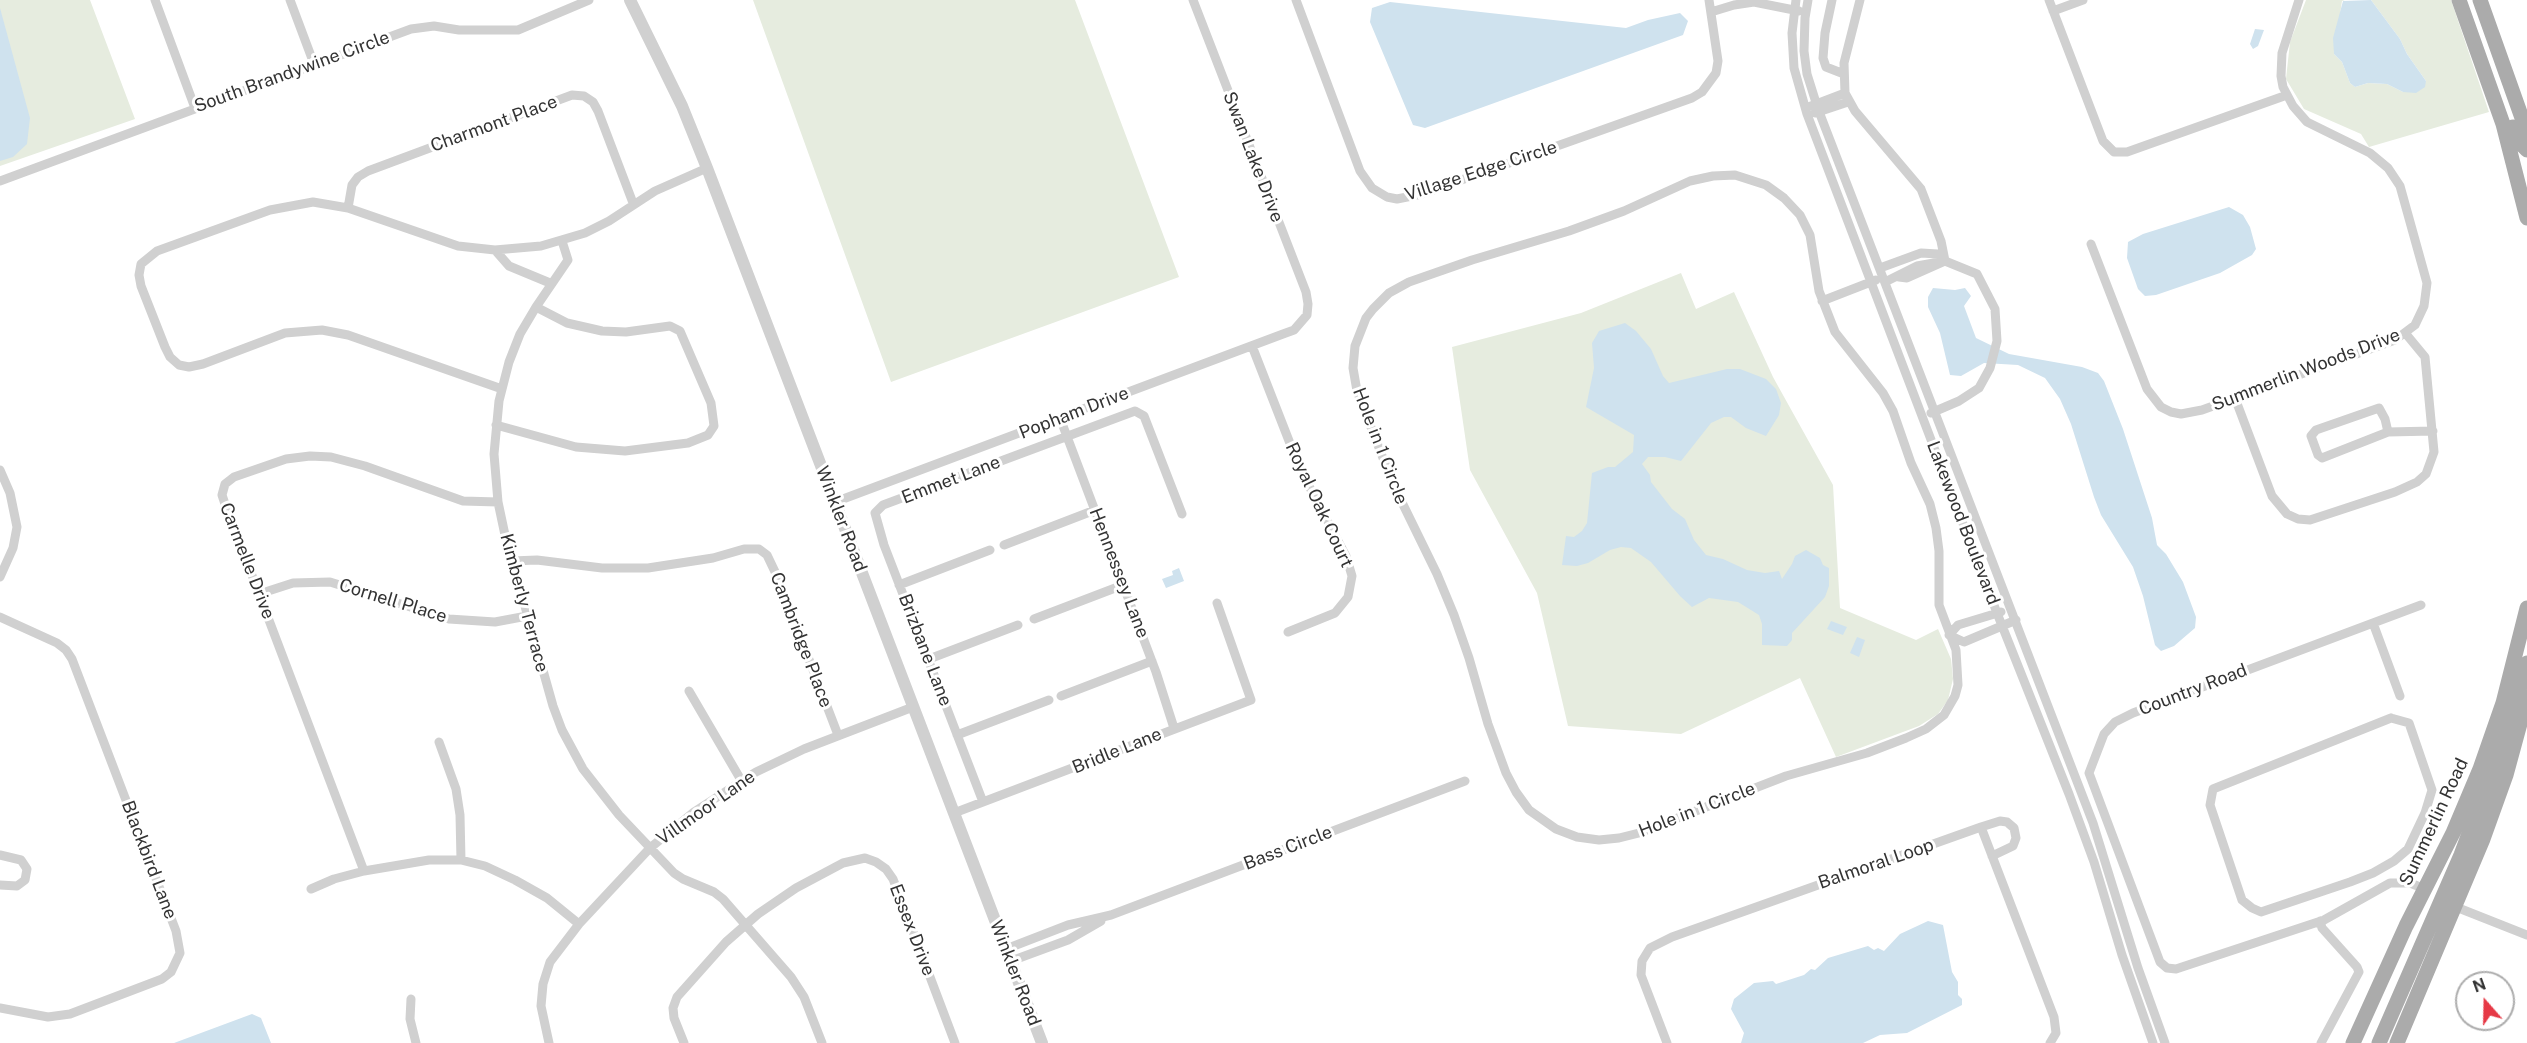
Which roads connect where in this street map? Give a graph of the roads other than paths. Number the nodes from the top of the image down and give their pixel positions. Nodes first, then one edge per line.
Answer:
1 (155, 0) edge
2 (290, 0) edge
3 (589, 0) edge
4 (630, 0) edge
5 (1193, 0) edge
6 (1296, 0) edge
7 (1709, 0) edge
8 (1796, 0) edge
9 (1808, 0) edge
10 (1832, 0) edge
11 (1860, 0) edge
12 (2049, 0) edge
13 (2083, 0) edge
14 (2299, 0) edge
15 (2459, 0) edge
16 (2467, 0) edge
17 (2480, 0) edge
18 (1743, 1) edge
19 (1794, 10) junction
20 (2053, 11) junction
21 (1711, 12) junction
22 (1806, 12) junction
23 (314, 64) junction
24 (1844, 74) junction
25 (2287, 95) junction
26 (1847, 98) junction
27 (195, 108) junction
28 (1818, 108) junction
29 (1806, 112) junction
30 (2527, 132) edge
31 (2527, 150) edge
32 (707, 168) junction
33 (0, 181) edge
34 (633, 203) junction
35 (348, 208) junction
36 (2527, 218) edge
37 (562, 241) junction
38 (2091, 244) dead end
39 (495, 250) junction
40 (1898, 261) junction
41 (1945, 261) junction
42 (1901, 274) junction
43 (1883, 276) junction
44 (1872, 282) junction
45 (550, 283) junction
46 (1822, 301) junction
47 (536, 307) junction
48 (1307, 315) joint
49 (2406, 334) junction
50 (1252, 346) junction
51 (502, 389) junction
52 (2235, 398) junction
53 (1935, 412) junction
54 (1923, 416) junction
55 (1060, 418) junction
56 (496, 425) junction
57 (2433, 431) junction
58 (2388, 432) junction
59 (1068, 436) junction
60 (0, 470) edge
61 (498, 502) junction
62 (835, 502) junction
63 (888, 504) joint
64 (1095, 510) junction
65 (1182, 513) dead end
66 (1004, 545) dead end
67 (990, 550) dead end
68 (512, 561) junction
69 (0, 577) edge
70 (899, 585) junction
71 (1123, 585) junction
72 (259, 594) junction
73 (1217, 603) dead end
74 (2421, 605) dead end
75 (2527, 608) edge
76 (2012, 609) junction
77 (1997, 613) junction
78 (527, 616) junction
79 (0, 617) edge
80 (1034, 619) dead end
81 (2016, 620) junction
82 (2373, 623) junction
83 (1018, 625) dead end
84 (2002, 625) junction
85 (1288, 632) dead end
86 (1949, 635) junction
87 (928, 659) junction
88 (1152, 661) junction
89 (2527, 663) edge
90 (689, 691) dead end
91 (1061, 696) dead end
92 (2400, 696) dead end
93 (2527, 698) edge
94 (1049, 700) dead end
95 (914, 707) junction
96 (1174, 728) junction
97 (838, 735) junction
98 (957, 735) junction
99 (439, 742) dead end
100 (741, 780) junction
101 (1465, 782) dead end
102 (983, 802) junction
103 (954, 813) junction
104 (2105, 819) junction
105 (2093, 823) junction
106 (1982, 827) junction
107 (2082, 828) junction
108 (650, 848) junction
109 (0, 855) edge
110 (1992, 856) junction
111 (461, 860) junction
112 (364, 871) junction
113 (2350, 882) junction
114 (0, 885) edge
115 (311, 889) dead end
116 (2425, 890) junction
117 (2358, 900) junction
118 (2456, 907) junction
119 (2320, 921) junction
120 (579, 924) junction
121 (746, 924) junction
122 (2527, 935) edge
123 (1008, 955) junction
124 (411, 999) dead end
125 (0, 1008) edge
126 (416, 1043) edge
127 (549, 1043) edge
128 (684, 1043) edge
129 (822, 1043) edge
130 (956, 1043) edge
131 (1042, 1043) edge
132 (1667, 1043) edge
133 (2050, 1043) edge
134 (2153, 1043) edge
135 (2165, 1043) edge
136 (2321, 1043) edge
137 (2353, 1043) edge
138 (2379, 1043) edge
139 (2397, 1043) edge

1 - 27 street
2 - 23 street
3 - 23 street, South Brandywine Circle
4 - 32 street, Winkler Road
5 - 48 street, Swan Lake Drive
6 - 21 street, Village Edge Circle
7 - 21 street, Village Edge Circle
8 - 19 street, Lakewood Boulevard
9 - 22 street, Lakewood Boulevard
10 - 24 street
11 - 24 street
12 - 20 street
13 - 20 street
14 - 25 street, Summerlin Woods Drive
15 - 36 main road
16 - 31 main road
17 - 30 main road
18 - 19 street
18 - 21 street
19 - 22 street
19 - 29 street, Lakewood Boulevard
20 - 25 street
22 - 28 street, Lakewood Boulevard
23 - 27 street, South Brandywine Circle
24 - 26 street
25 - 49 street, Summerlin Woods Drive
26 - 28 street
26 - 41 street
27 - 33 street, South Brandywine Circle
28 - 29 street
28 - 43 street, Lakewood Boulevard
29 - 44 street, Lakewood Boulevard
32 - 34 street
32 - 62 street, Winkler Road
34 - 35 street, Charmont Place
34 - 37 street
35 - 39 street
35 - 51 street
37 - 39 street
37 - 45 street, Kimberly Terrace
38 - 52 street, Summerlin Woods Drive
39 - 45 street
40 - 41 street
40 - 42 street
40 - 43 street
41 - 42 street
41 - 53 street
42 - 43 street
43 - 44 street
43 - 53 street, Lakewood Boulevard
44 - 46 street
44 - 54 street, Lakewood Boulevard
45 - 47 street, Kimberly Terrace
46 - 86 street, Hole in 1 Circle
46 - 86 street, Hole in 1 Circle
47 - 51 street, Kimberly Terrace
47 - 56 street
48 - 50 street, Popham Drive
49 - 52 street, Summerlin Woods Drive
49 - 57 street
50 - 55 street, Popham Drive
50 - 85 street, Royal Oak Court
51 - 56 street, Kimberly Terrace
52 - 57 street
53 - 54 street
53 - 76 street, Lakewood Boulevard
54 - 77 street, Lakewood Boulevard
55 - 59 street, Hennessey Lane
55 - 62 street, Popham Drive
56 - 61 street, Kimberly Terrace
57 - 58 street
58 - 58 street
59 - 63 street, Emmet Lane
59 - 64 street, Hennessey Lane
59 - 65 street, Emmet Lane
60 - 69 street
61 - 68 street, Kimberly Terrace
61 - 72 street, Carmelle Drive
62 - 95 street, Winkler Road
63 - 70 street, Brizbane Lane
64 - 66 street
64 - 71 street, Hennessey Lane
67 - 70 street
68 - 78 street, Kimberly Terrace
68 - 97 street, Cambridge Place
70 - 87 street, Brizbane Lane
71 - 80 street
71 - 88 street, Hennessey Lane
72 - 78 street, Cornell Place
72 - 112 street, Carmelle Drive
73 - 96 street, Bridle Lane
74 - 82 street, Country Road
75 - 116 main road, Summerlin Road
76 - 77 street
76 - 81 street, Lakewood Boulevard
77 - 84 street, Lakewood Boulevard
77 - 86 street
78 - 108 street, Kimberly Terrace
79 - 125 street, Blackbird Lane
81 - 84 street
81 - 105 street, Lakewood Boulevard
82 - 92 street
82 - 104 street, Country Road
83 - 87 street
84 - 86 street
84 - 107 street, Lakewood Boulevard
87 - 98 street, Brizbane Lane
88 - 91 street
88 - 96 street, Hennessey Lane
89 - 138 main road
90 - 100 street
93 - 118 main road
94 - 98 street
95 - 97 street, Villmoor Lane
95 - 103 street, Winkler Road
96 - 102 street, Bridle Lane
97 - 100 street, Villmoor Lane
98 - 102 street, Brizbane Lane
99 - 111 street
100 - 108 street, Villmoor Lane
101 - 123 street, Bass Circle
102 - 103 street, Bridle Lane
103 - 123 street, Winkler Road
104 - 105 street
104 - 119 street, Country Road
105 - 107 street
105 - 135 street, Lakewood Boulevard
106 - 110 street
106 - 110 street
106 - 132 street, Balmoral Loop
107 - 134 street, Lakewood Boulevard
108 - 120 street, Villmoor Lane
108 - 121 street, Kimberly Terrace
109 - 114 street
110 - 133 street
111 - 112 street
111 - 120 street
112 - 115 street
113 - 113 street
113 - 117 street
116 - 117 street, Country Road
116 - 137 main road, Summerlin Road
117 - 119 street, Country Road
118 - 122 street
118 - 139 main road
119 - 136 street
120 - 127 street, Villmoor Lane
121 - 128 street, Essex Drive
121 - 129 street, Kimberly Terrace
121 - 130 street, Essex Drive
123 - 131 street, Winkler Road
124 - 126 street

